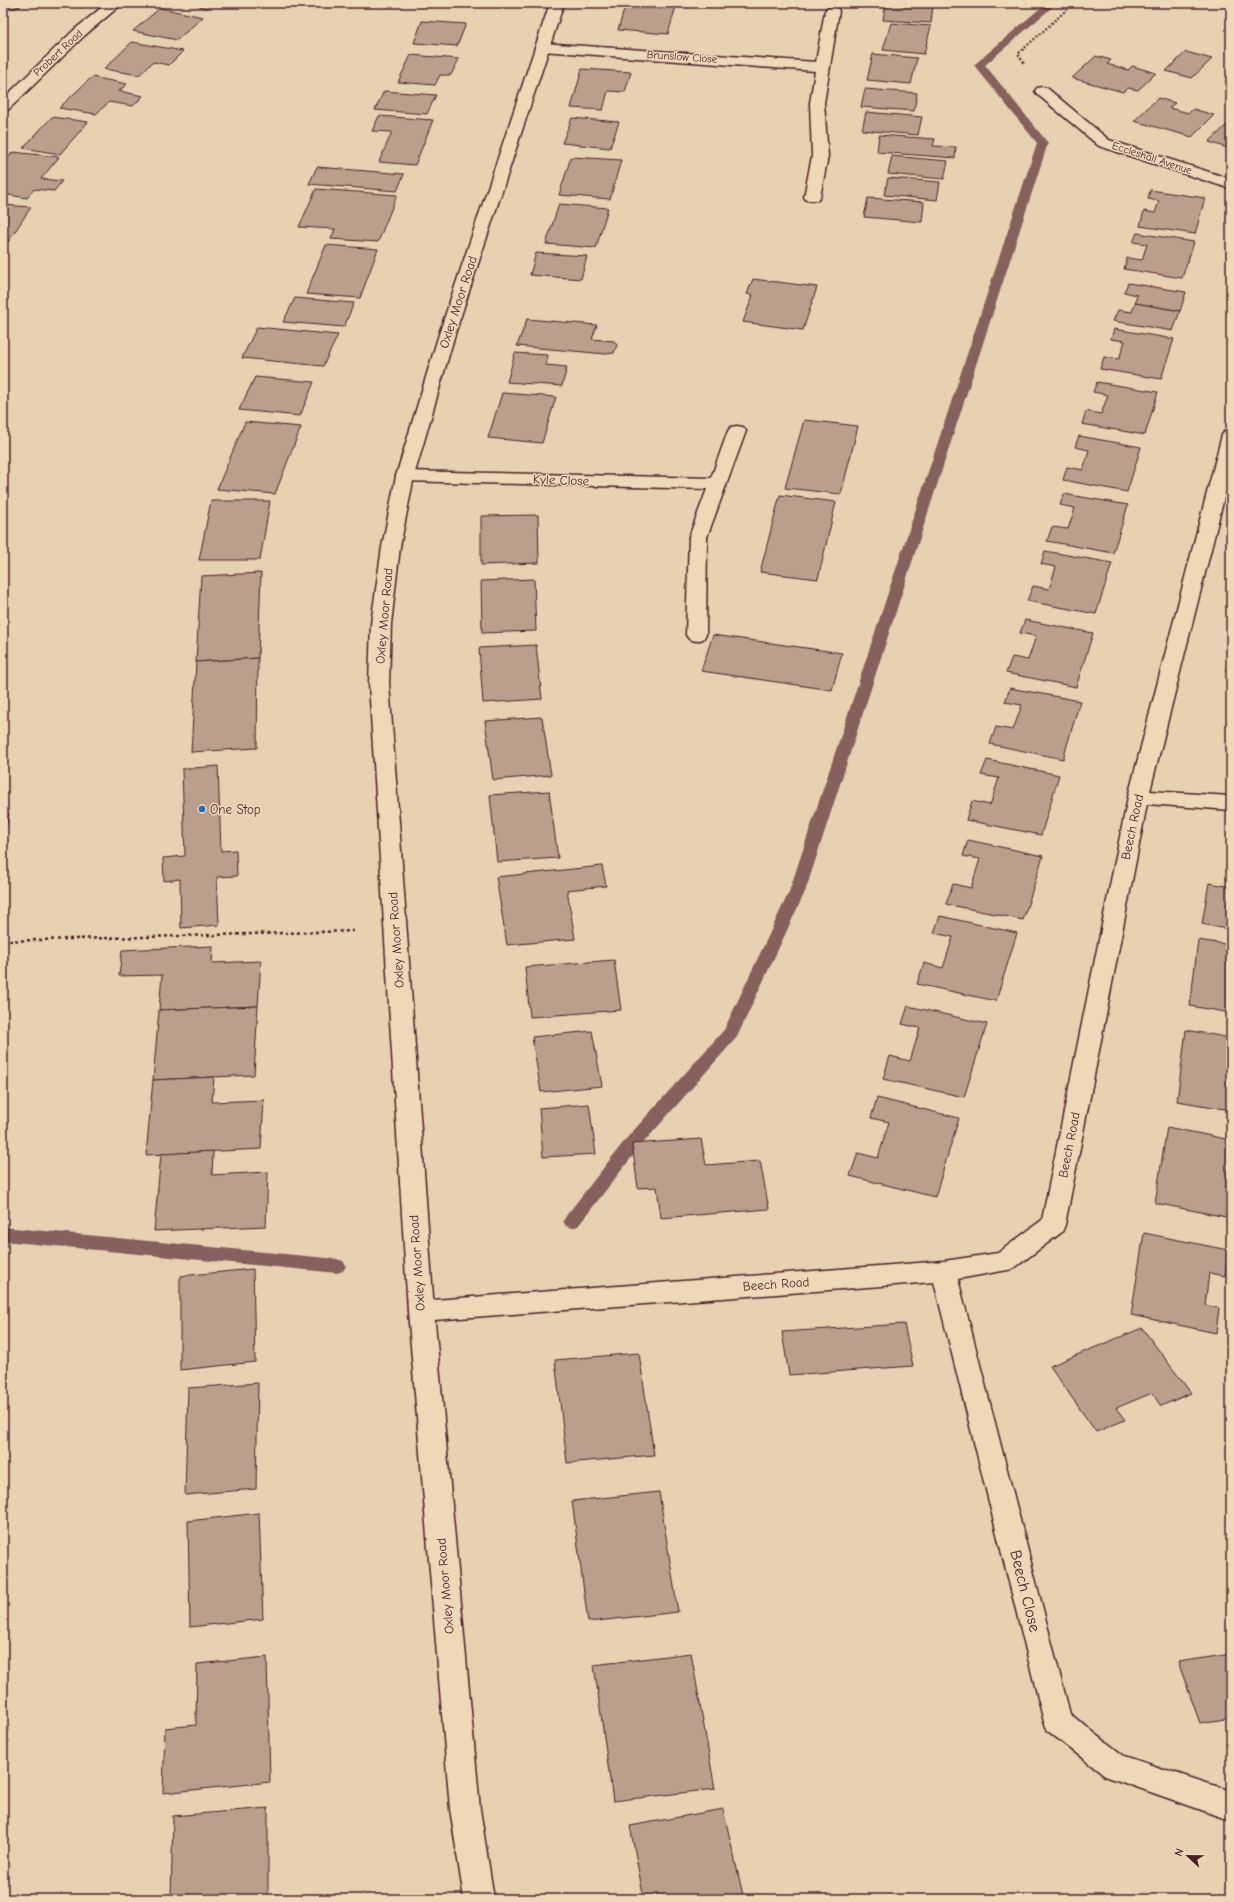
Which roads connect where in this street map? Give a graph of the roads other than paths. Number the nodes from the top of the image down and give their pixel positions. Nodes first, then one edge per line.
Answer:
1 (14, 3) edge
2 (116, 3) edge
3 (557, 3) edge
4 (3, 5) edge
5 (832, 11) dead end
6 (542, 47) junction
7 (822, 66) junction
8 (1042, 91) dead end
9 (3, 107) edge
10 (1231, 184) edge
11 (812, 197) dead end
12 (737, 431) dead end
13 (1231, 435) edge
14 (405, 476) junction
15 (718, 484) junction
16 (696, 635) dead end
17 (1138, 797) junction
18 (1231, 803) edge
19 (944, 1271) junction
20 (421, 1311) junction
21 (1231, 1805) edge
22 (479, 1899) edge

1 - 4 street
2 - 9 street, Probert Road
3 - 6 street, Oxley Moor Road
5 - 7 street
6 - 7 street, Brunslow Close
6 - 14 street, Oxley Moor Road
7 - 11 street
8 - 10 street, Eccleshall Avenue
12 - 15 street
13 - 17 street, Beech Road
14 - 15 street, Kyle Close
14 - 20 street, Oxley Moor Road
15 - 16 street
17 - 18 street
17 - 19 street, Beech Road
19 - 20 street, Beech Road
19 - 21 street, Beech Close
20 - 22 street, Oxley Moor Road

